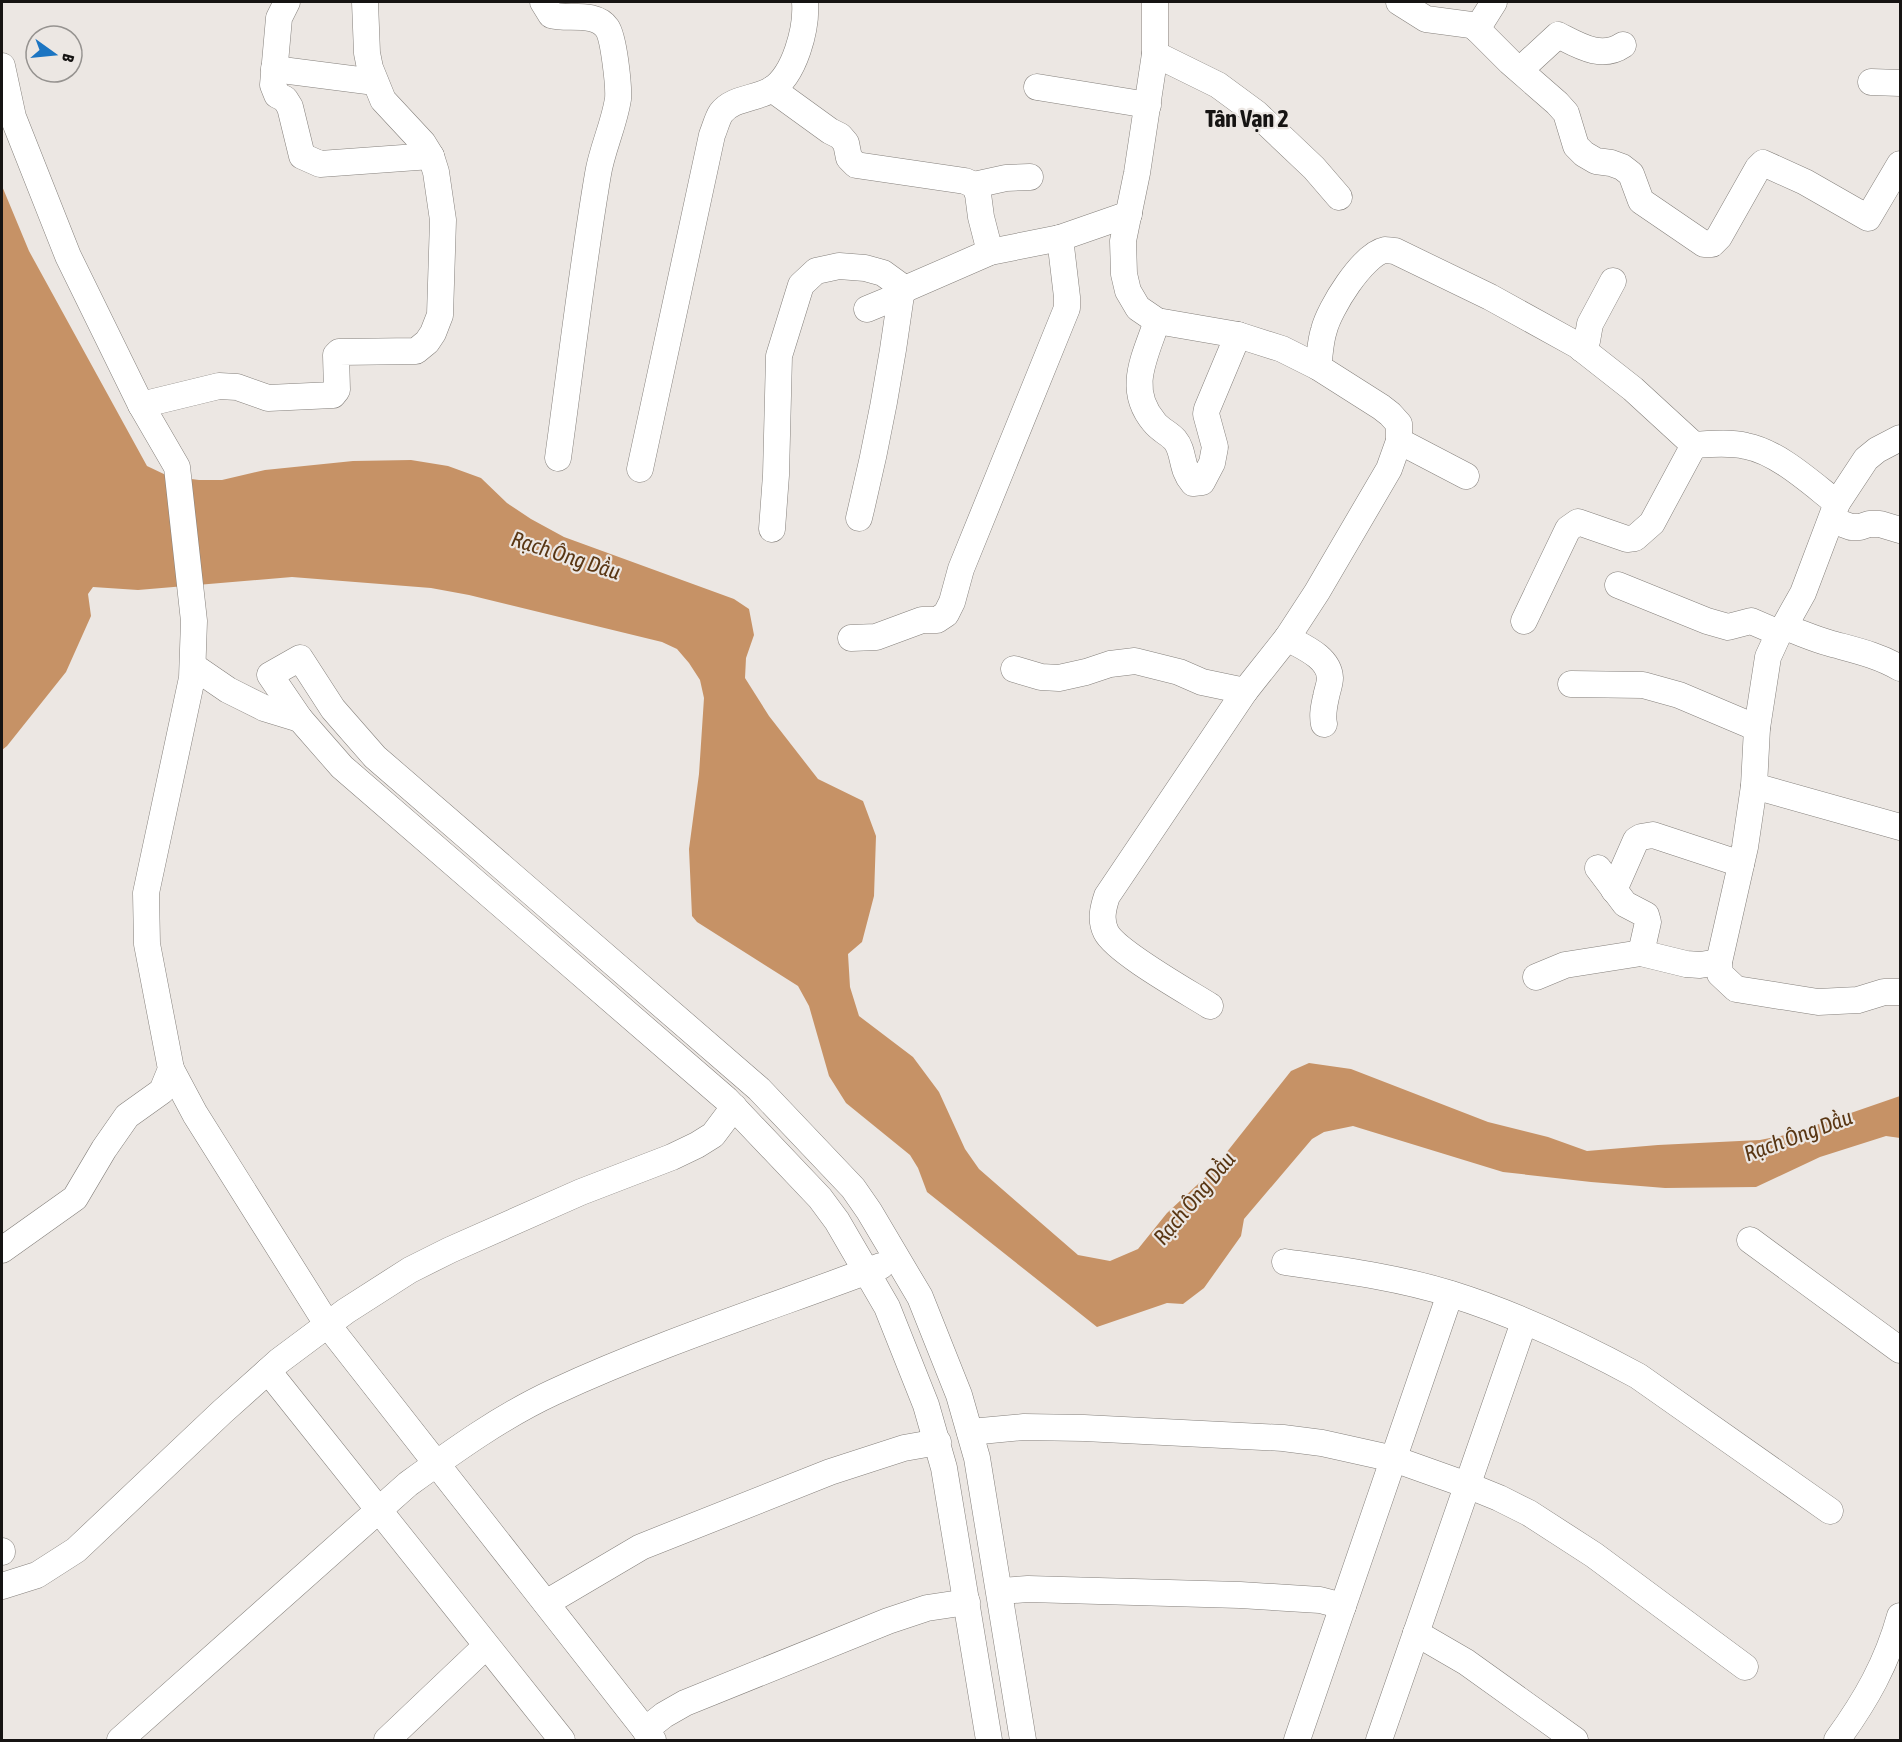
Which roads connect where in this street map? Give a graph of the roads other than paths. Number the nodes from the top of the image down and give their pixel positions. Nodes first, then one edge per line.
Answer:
1 (287, 2) edge
2 (365, 2) edge
3 (543, 2) edge
4 (805, 2) edge
5 (1155, 2) edge
6 (1399, 2) edge
7 (1494, 2) edge
8 (1477, 29) junction
9 (1623, 45) dead end
10 (1155, 54) junction
11 (2, 66) edge
12 (274, 69) junction
13 (1520, 70) junction
14 (375, 82) junction
15 (1871, 82) dead end
16 (1900, 83) edge
17 (1037, 87) dead end
18 (772, 89) junction
19 (1148, 105) junction
20 (431, 156) junction
21 (1900, 164) edge
22 (1030, 177) dead end
23 (974, 184) junction
24 (1339, 197) dead end
25 (1128, 214) junction
26 (1060, 238) junction
27 (990, 252) junction
28 (1613, 281) dead end
29 (903, 292) junction
30 (867, 309) dead end
31 (1157, 321) junction
32 (1238, 335) junction
33 (1582, 348) junction
34 (1318, 367) junction
35 (141, 405) junction
36 (1900, 438) edge
37 (1400, 441) junction
38 (1694, 445) junction
39 (558, 458) dead end
40 (640, 470) dead end
41 (1466, 476) dead end
42 (1835, 511) junction
43 (859, 518) dead end
44 (772, 529) dead end
45 (1900, 530) edge
46 (1618, 585) dead end
47 (1524, 621) dead end
48 (1781, 630) junction
49 (851, 638) dead end
50 (1287, 638) junction
51 (193, 666) junction
52 (1900, 668) edge
53 (1014, 669) dead end
54 (1571, 684) dead end
55 (1245, 691) junction
56 (300, 719) junction
57 (1324, 724) dead end
58 (1757, 728) junction
59 (1754, 786) junction
60 (425, 800) junction
61 (408, 824) junction
62 (1900, 827) edge
63 (1741, 864) junction
64 (1598, 868) dead end
65 (1614, 890) junction
66 (1641, 952) junction
67 (1719, 962) junction
68 (1536, 977) dead end
69 (1900, 992) edge
70 (1210, 1006) dead end
71 (171, 1069) junction
72 (734, 1107) junction
73 (1750, 1240) dead end
74 (2, 1250) edge
75 (898, 1259) junction
76 (1286, 1262) dead end
77 (866, 1271) junction
78 (1450, 1294) junction
79 (1524, 1322) junction
80 (327, 1324) junction
81 (1900, 1350) edge
82 (268, 1371) junction
83 (970, 1432) junction
84 (938, 1442) junction
85 (1394, 1459) junction
86 (437, 1463) junction
87 (1467, 1485) junction
88 (379, 1510) junction
89 (1830, 1511) dead end
90 (2, 1586) edge
91 (1000, 1591) junction
92 (967, 1602) junction
93 (546, 1603) junction
94 (1343, 1606) junction
95 (1900, 1616) edge
96 (1416, 1633) junction
97 (486, 1646) junction
98 (1745, 1666) dead end
99 (649, 1736) edge
100 (120, 1740) edge
101 (387, 1740) edge
102 (562, 1740) edge
103 (989, 1740) edge
104 (1023, 1740) edge
105 (1297, 1740) edge
106 (1379, 1740) edge
107 (1575, 1740) edge
108 (1837, 1740) edge

1 - 12 street
2 - 14 street
3 - 39 street
4 - 18 street
5 - 10 street
6 - 8 street
7 - 8 street
8 - 13 street
9 - 13 street
10 - 19 street
10 - 24 street
11 - 35 street
12 - 14 street
12 - 20 street
13 - 21 street
14 - 20 street
15 - 16 street
17 - 19 street
18 - 23 street
18 - 40 street
19 - 25 street
20 - 35 street
22 - 23 street
23 - 27 street
25 - 26 street
25 - 31 street
26 - 27 street
26 - 49 street
27 - 29 street
28 - 33 street
29 - 30 street
29 - 43 street
29 - 44 street
31 - 32 street
31 - 32 street
32 - 34 street
33 - 34 street
33 - 38 street
34 - 37 street
35 - 51 street
36 - 42 street
37 - 41 street
37 - 50 street
38 - 42 street
38 - 47 street
42 - 45 street
42 - 48 street
46 - 48 street
48 - 52 street
48 - 58 street
50 - 55 street
50 - 57 street
51 - 56 street
51 - 71 street
53 - 55 street
54 - 58 street
55 - 70 street
56 - 60 street
56 - 61 street
58 - 59 street
59 - 62 street
59 - 63 street
60 - 61 street
60 - 75 street
61 - 72 street
63 - 65 street
63 - 67 street
64 - 65 street
65 - 66 street
66 - 67 street
66 - 68 street
67 - 69 street
71 - 74 street
71 - 80 street
72 - 77 street
72 - 80 street
73 - 81 street
75 - 77 street
75 - 83 street
76 - 78 street
77 - 84 street
77 - 86 street
78 - 79 street
78 - 85 street
79 - 87 street
79 - 89 street
80 - 82 street
80 - 86 street
82 - 88 street
82 - 90 street
83 - 85 street
83 - 91 street
84 - 92 street
84 - 93 street
85 - 87 street
85 - 94 street
86 - 88 street
86 - 93 street
87 - 96 street
87 - 98 street
88 - 97 street
88 - 100 street
91 - 94 street
91 - 104 street
92 - 99 street
92 - 103 street
93 - 99 street
94 - 105 street
95 - 108 street
96 - 106 street
96 - 107 street
97 - 101 street
97 - 102 street

